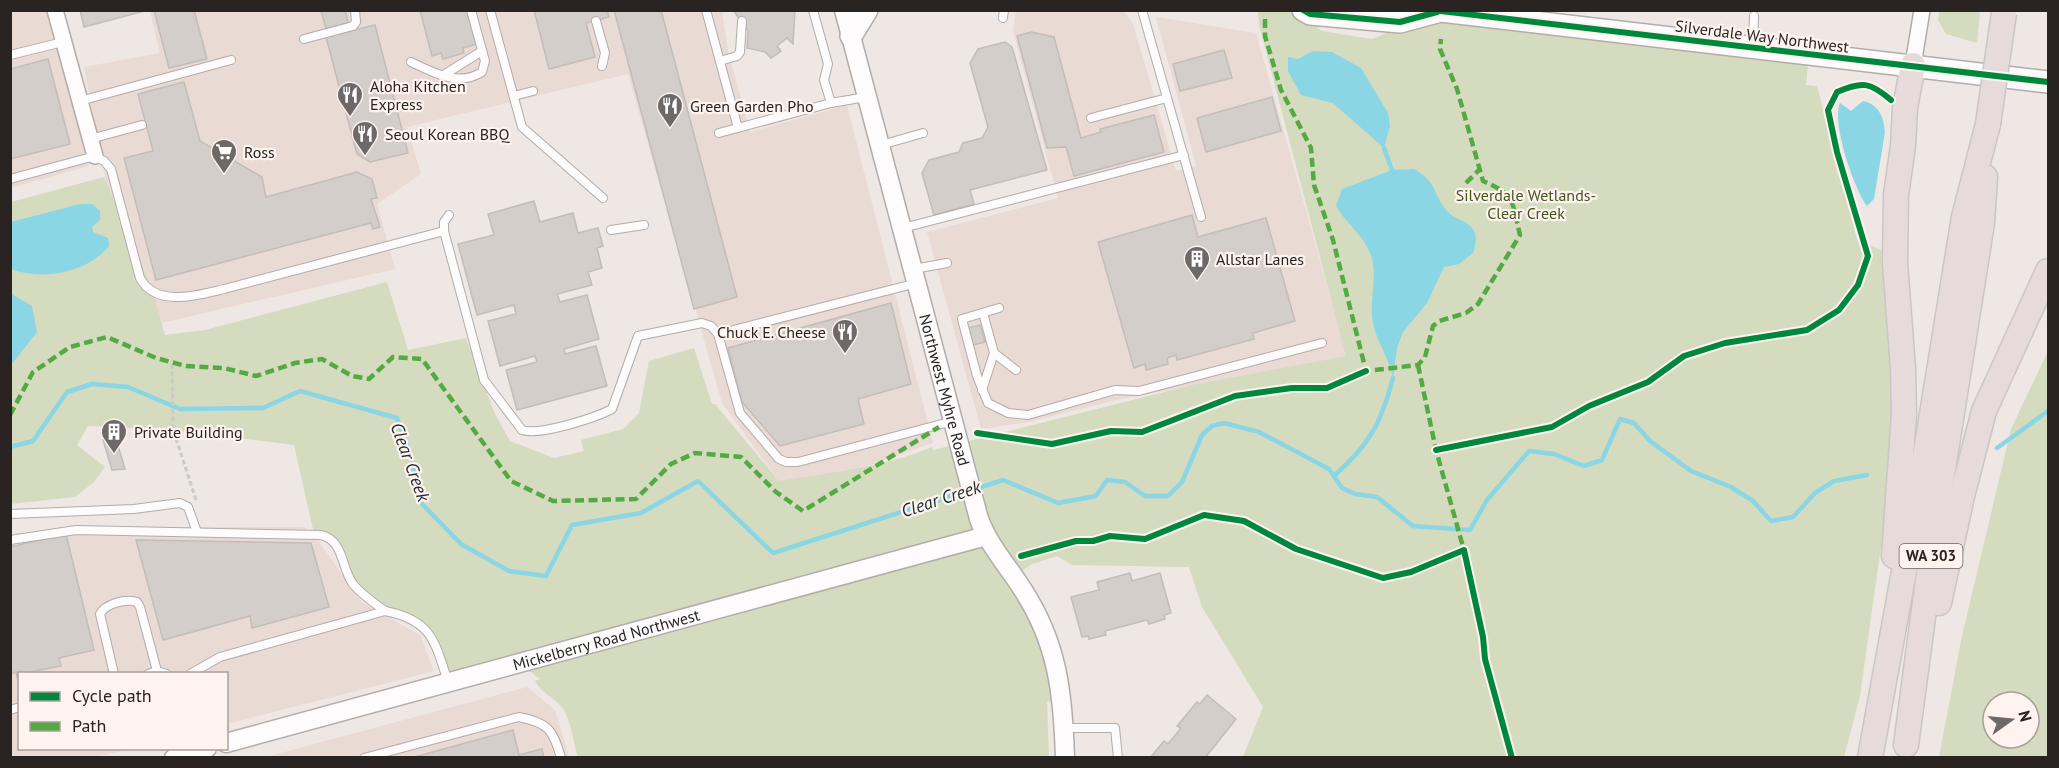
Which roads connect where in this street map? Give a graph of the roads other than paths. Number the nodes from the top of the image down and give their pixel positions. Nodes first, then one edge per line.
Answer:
1 (55, 10) edge
2 (355, 10) edge
3 (471, 10) edge
4 (490, 10) edge
5 (706, 10) edge
6 (813, 10) edge
7 (844, 10) edge
8 (867, 10) edge
9 (1142, 10) edge
10 (1303, 10) edge
11 (1923, 10) edge
12 (1434, 11) edge
13 (2004, 12) edge
14 (1754, 16) dead end
15 (596, 21) dead end
16 (742, 21) dead end
17 (851, 36) junction
18 (304, 39) dead end
19 (63, 42) junction
20 (1753, 49) junction
21 (482, 51) junction
22 (10, 55) edge
23 (231, 60) dead end
24 (720, 61) junction
25 (411, 62) dead end
26 (1913, 65) junction
27 (602, 66) dead end
28 (442, 76) junction
29 (2049, 82) edge
30 (533, 91) dead end
31 (514, 96) junction
32 (868, 97) junction
33 (1167, 98) junction
34 (80, 101) junction
35 (831, 103) junction
36 (1091, 118) dead end
37 (1988, 124) junction
38 (142, 125) dead end
39 (738, 128) junction
40 (719, 133) dead end
41 (924, 133) dead end
42 (90, 139) junction
43 (880, 145) junction
44 (1184, 155) junction
45 (95, 156) junction
46 (10, 179) edge
47 (603, 198) dead end
48 (449, 215) dead end
49 (1202, 217) dead end
50 (644, 225) dead end
51 (903, 228) junction
52 (611, 230) dead end
53 (444, 231) junction
54 (947, 263) dead end
55 (2049, 271) edge
56 (916, 276) junction
57 (999, 308) dead end
58 (983, 313) junction
59 (718, 334) junction
60 (1322, 343) dead end
61 (994, 353) junction
62 (1016, 370) dead end
63 (982, 390) junction
64 (954, 421) junction
65 (10, 514) edge
66 (197, 532) junction
67 (986, 536) junction
68 (10, 540) edge
69 (385, 611) junction
70 (157, 671) junction
71 (114, 672) edge
72 (154, 672) edge
73 (160, 672) edge
74 (194, 672) edge
75 (448, 682) junction
76 (1884, 682) junction
77 (1064, 728) junction
78 (228, 742) edge
79 (204, 751) edge
80 (1904, 751) edge
81 (174, 758) edge
82 (364, 758) edge
83 (561, 758) edge
84 (1065, 758) edge
85 (1118, 758) edge
86 (1870, 758) edge

1 - 19 street
2 - 18 lane
3 - 21 lane
4 - 31 lane
5 - 24 lane
6 - 35 lane
7 - 17 street, Northwest Myhre Road
8 - 17 main road
9 - 33 lane
10 - 12 main road, Silverdale Way Northwest
11 - 26 street
12 - 20 main road, Silverdale Way Northwest
13 - 37 highway, WA 303, bridge
14 - 20 lane
15 - 27 lane
16 - 24 lane
17 - 32 street, Northwest Myhre Road
19 - 22 lane
19 - 34 street
20 - 26 main road, Silverdale Way Northwest
21 - 28 lane
21 - 28 lane
23 - 34 lane
24 - 39 lane
25 - 28 lane
26 - 29 main road, Silverdale Way Northwest
26 - 76 highway
30 - 31 lane
31 - 47 lane
32 - 35 lane
32 - 43 street, Northwest Myhre Road
33 - 36 lane
33 - 44 lane
34 - 42 street
35 - 39 lane
37 - 76 highway, WA 303
37 - 80 highway, WA 303
38 - 42 lane
39 - 40 lane
41 - 43 lane
42 - 45 street
43 - 51 street, Northwest Myhre Road
44 - 49 lane
44 - 51 lane
45 - 46 lane
45 - 53 lane
48 - 53 lane
50 - 52 lane
51 - 56 street, Northwest Myhre Road
53 - 59 lane
54 - 56 lane
55 - 80 highway
56 - 59 lane
56 - 64 street, Northwest Myhre Road
57 - 58 lane
58 - 61 lane
58 - 63 lane
59 - 64 lane
60 - 63 lane
61 - 62 lane
61 - 63 lane
64 - 67 street, Northwest Myhre Road
65 - 66 lane
66 - 68 lane
66 - 69 lane
67 - 75 street, Mickelberry Road Northwest
67 - 77 street, Northwest Myhre Road
69 - 74 lane
69 - 75 lane
70 - 71 lane
70 - 72 lane
70 - 73 lane
75 - 78 street, Mickelberry Road Northwest
76 - 86 highway, WA 303
77 - 84 street, Northwest Myhre Road
77 - 85 lane
79 - 81 street
82 - 83 lane

